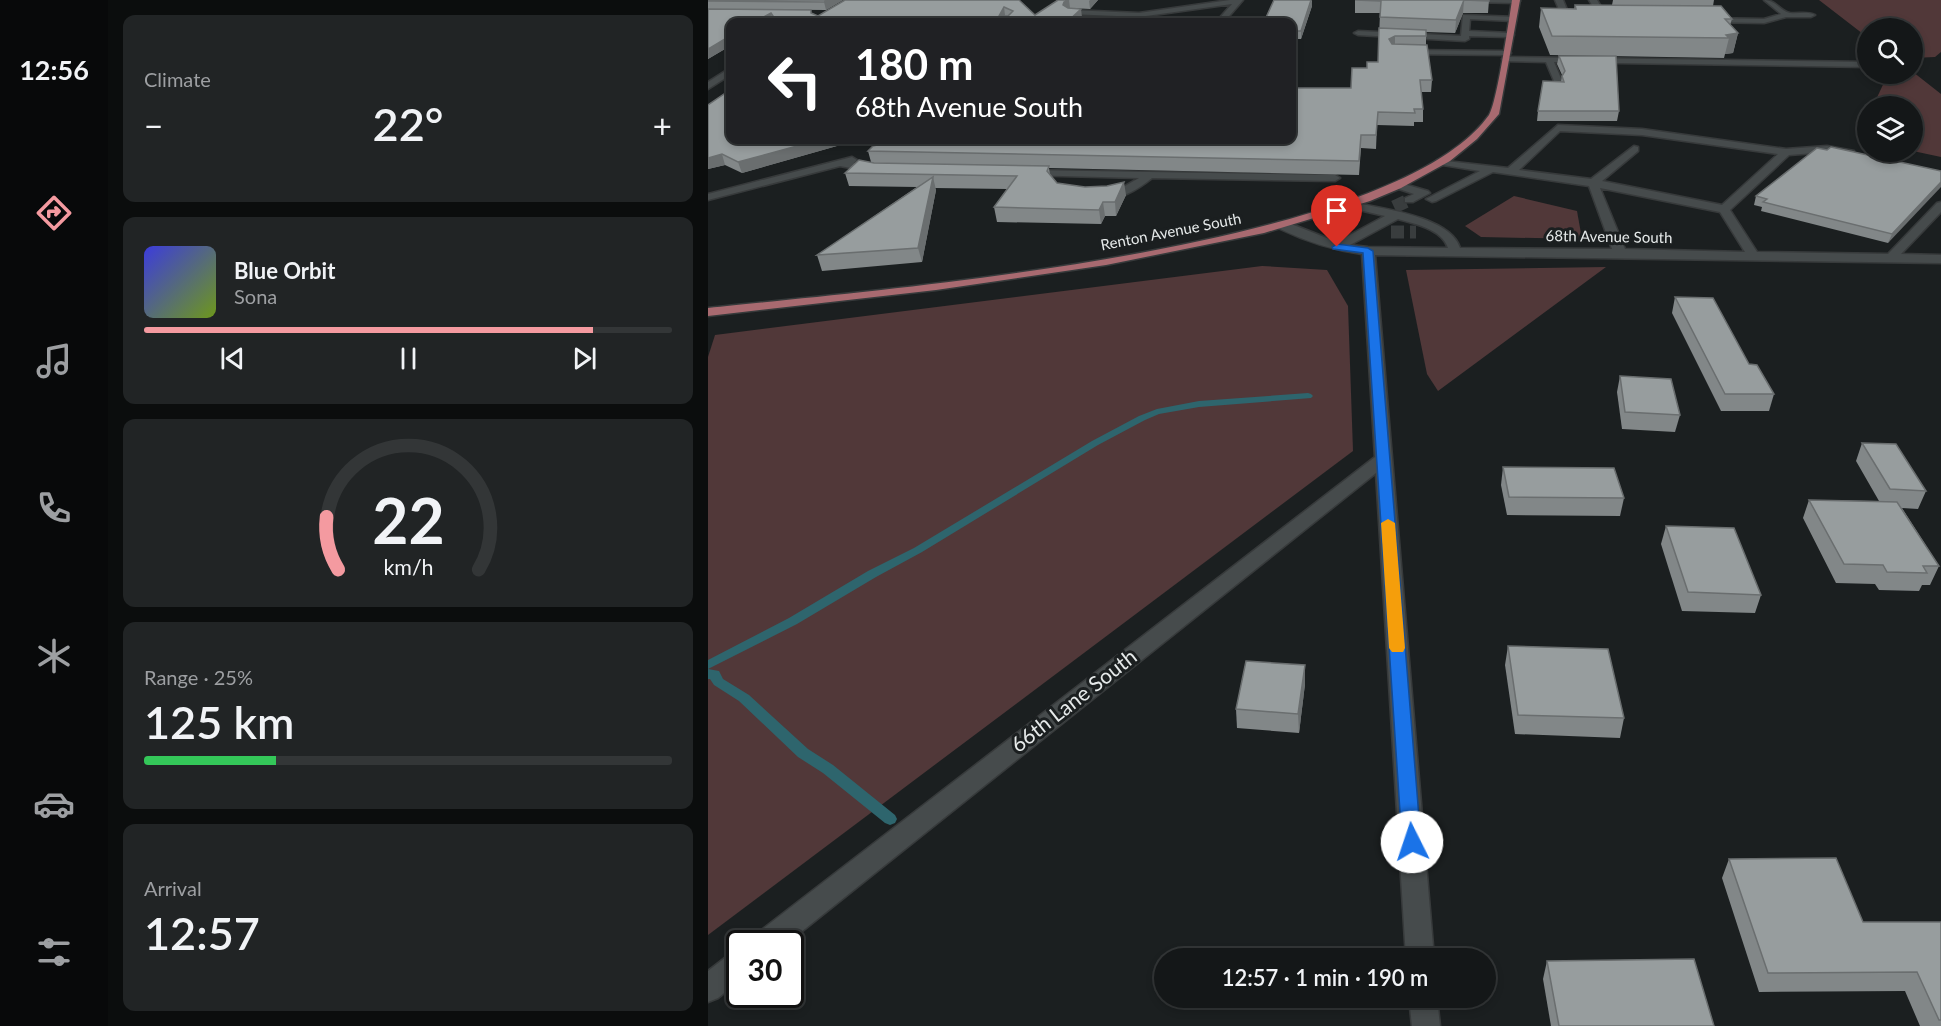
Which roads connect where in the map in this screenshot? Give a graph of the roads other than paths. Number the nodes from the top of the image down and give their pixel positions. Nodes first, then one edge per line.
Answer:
1 (1468, 0) edge
2 (1477, 0) edge
3 (1559, 0) edge
4 (1593, 0) edge
5 (1238, 1) edge
6 (1516, 1) edge
7 (1771, 2) edge
8 (1792, 5) dead end
9 (1070, 12) edge
10 (1786, 15) junction
11 (1811, 15) dead end
12 (1223, 18) edge
13 (1513, 19) junction
14 (1605, 20) junction
15 (1616, 20) edge
16 (1696, 20) edge
17 (1358, 33) dead end
18 (1465, 33) junction
19 (1510, 34) junction
20 (1395, 51) edge
21 (1448, 52) junction
22 (1507, 56) junction
23 (1549, 60) junction
24 (1857, 65) edge
25 (1449, 66) dead end
26 (726, 74) edge
27 (708, 75) edge
28 (726, 75) edge
29 (1558, 81) edge
30 (708, 86) edge
31 (916, 144) edge
32 (1634, 149) dead end
33 (887, 151) edge
34 (1786, 152) junction
35 (1857, 155) edge
36 (864, 157) dead end
37 (1441, 162) junction
38 (840, 163) junction
39 (1490, 170) junction
40 (890, 171) edge
41 (1016, 173) edge
42 (1509, 173) junction
43 (1063, 174) junction
44 (1149, 175) junction
45 (1335, 178) edge
46 (1593, 183) junction
47 (1397, 185) junction
48 (1059, 188) edge
49 (1428, 196) junction
50 (708, 197) edge
51 (1087, 198) edge
52 (1409, 200) tunnel mouth
53 (1346, 204) junction
54 (1941, 206) edge
55 (1724, 209) junction
56 (1394, 211) junction
57 (1412, 219) junction
58 (1282, 225) junction
59 (1391, 232) tunnel mouth
60 (1416, 232) tunnel mouth
61 (1443, 233) junction
62 (1366, 241) junction
63 (1337, 247) junction
64 (1455, 252) junction
65 (1620, 253) junction
66 (1753, 255) junction
67 (1891, 258) junction
68 (1941, 259) edge
69 (708, 312) edge
70 (1383, 459) junction
71 (783, 930) edge
72 (1419, 948) edge
73 (726, 974) edge
74 (708, 988) edge
75 (1424, 1008) edge
76 (1426, 1026) edge

1 - 2 street
2 - 6 street
3 - 14 street
4 - 14 street
5 - 9 street
5 - 12 street
6 - 13 main road, Renton Avenue South
7 - 8 street
7 - 10 street
10 - 11 street
10 - 16 street
13 - 18 street
13 - 19 main road, Renton Avenue South
14 - 15 street
17 - 18 street
18 - 19 street
19 - 22 main road, Renton Avenue South
20 - 21 street
21 - 22 street
21 - 25 street
22 - 23 street
22 - 37 main road, Renton Avenue South
23 - 24 street
23 - 29 street
26 - 27 street
28 - 30 street
31 - 33 street
32 - 46 street
34 - 35 street
34 - 42 street
34 - 55 street
36 - 38 street
37 - 39 street
37 - 47 main road, Renton Avenue South
38 - 40 street
38 - 50 street
39 - 42 street
39 - 49 street
41 - 43 street
42 - 46 street
43 - 44 street
43 - 48 street
44 - 45 street
44 - 51 street
46 - 55 street
46 - 65 street
47 - 49 street
47 - 53 main road, Renton Avenue South
49 - 52 street
49 - 57 street
53 - 56 street
53 - 58 main road, Renton Avenue South
54 - 67 street
55 - 66 street
56 - 57 street
56 - 62 street
57 - 61 street
58 - 63 street, 68th Avenue South
58 - 69 main road, Renton Avenue South
59 - 62 street
60 - 61 street
61 - 64 street
62 - 63 street, 68th Avenue South
62 - 63 street
62 - 64 street, 68th Avenue South
62 - 70 street
64 - 65 street, 68th Avenue South
65 - 66 street, 68th Avenue South
66 - 67 street, 68th Avenue South
67 - 68 street, 68th Avenue South
70 - 71 street, 66th Lane South
70 - 72 street
73 - 74 street
75 - 76 street

